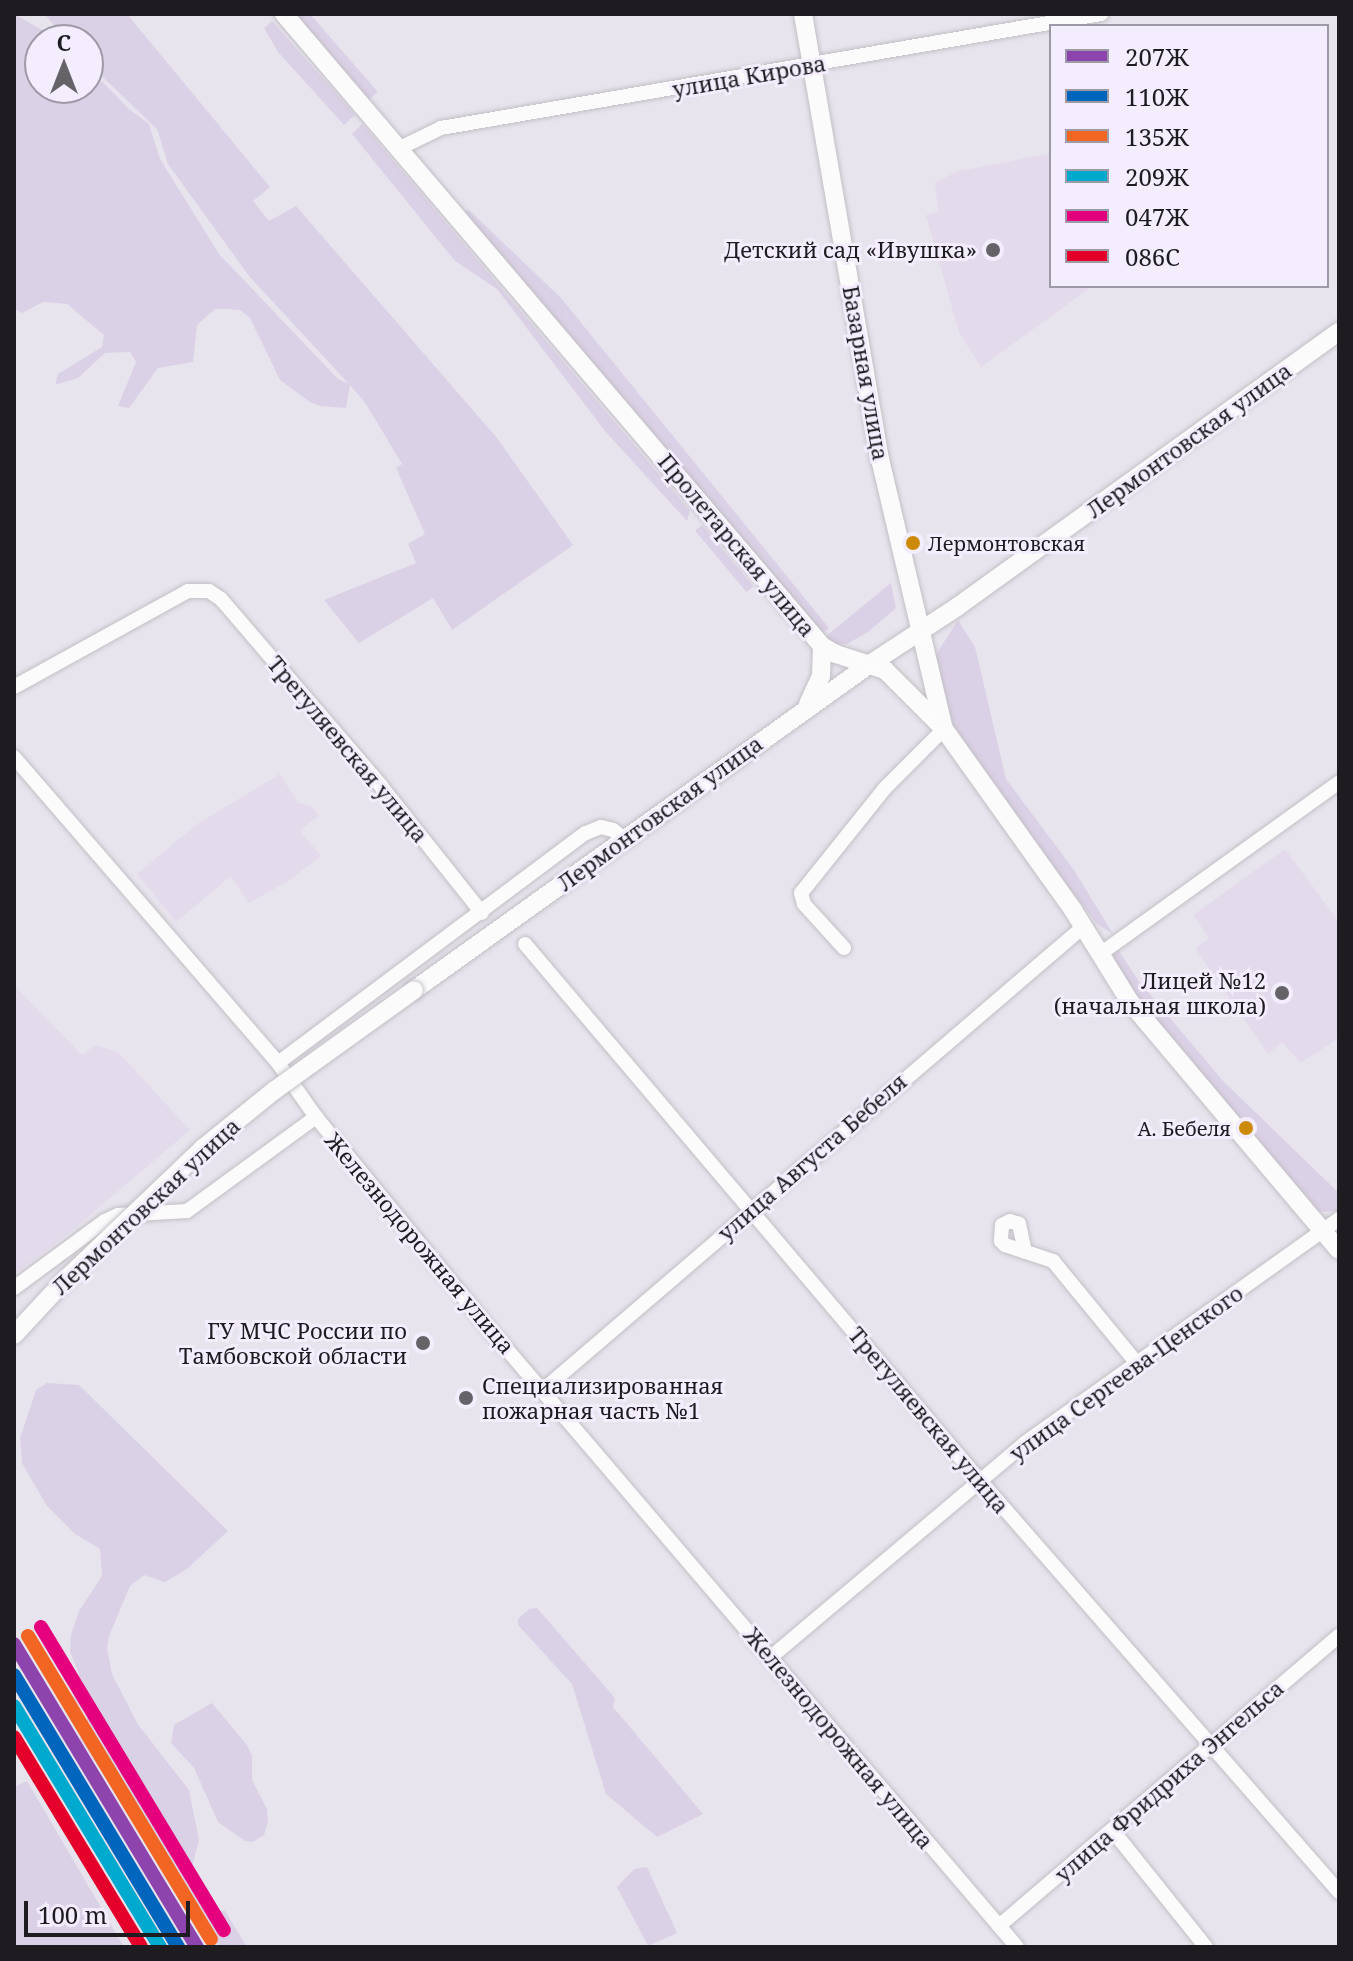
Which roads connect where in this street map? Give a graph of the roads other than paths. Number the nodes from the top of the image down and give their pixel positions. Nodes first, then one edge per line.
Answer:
1 (284, 14) edge
2 (803, 14) edge
3 (1101, 14) edge
4 (812, 65) junction
5 (400, 148) junction
6 (1339, 331) edge
7 (919, 632) junction
8 (822, 646) junction
9 (870, 664) junction
10 (14, 687) edge
11 (802, 712) junction
12 (944, 729) junction
13 (14, 757) edge
14 (1339, 782) edge
15 (624, 839) junction
16 (482, 913) junction
17 (1083, 927) junction
18 (525, 944) dead end
19 (844, 948) dead end
20 (1100, 954) junction
21 (278, 1063) junction
22 (316, 1117) junction
23 (750, 1209) junction
24 (1339, 1219) edge
25 (1322, 1231) junction
26 (1339, 1250) edge
27 (1025, 1252) dead end
28 (14, 1288) edge
29 (14, 1335) edge
30 (1135, 1361) junction
31 (543, 1390) junction
32 (981, 1481) junction
33 (1339, 1636) edge
34 (771, 1657) junction
35 (1211, 1745) junction
36 (1113, 1831) junction
37 (1339, 1892) edge
38 (999, 1926) junction
39 (1017, 1947) edge
40 (1206, 1947) edge

1 - 5 main road, Пролетарская улица
2 - 4 main road, Базарная улица
3 - 4 street, улица Кирова
4 - 5 street, улица Кирова
4 - 7 main road, Базарная улица
5 - 8 main road, Пролетарская улица
6 - 7 main road, Лермонтовская улица
7 - 9 main road, Лермонтовская улица
7 - 12 main road, Базарная улица
8 - 9 main road, Пролетарская улица
8 - 11 main road
9 - 11 main road, Лермонтовская улица
9 - 12 main road, Пролетарская улица
10 - 16 street, Трегуляевская улица
11 - 15 main road, Лермонтовская улица
12 - 17 main road, Пролетарская улица
12 - 19 street
13 - 21 street, Железнодорожная улица
14 - 20 street
15 - 16 street
15 - 29 main road, Лермонтовская улица, bridge
16 - 21 street
17 - 20 main road, Пролетарская улица
17 - 23 street, улица Августа Бебеля
18 - 23 street, Трегуляевская улица
20 - 25 main road, Пролетарская улица
21 - 22 street, Железнодорожная улица
22 - 28 street
22 - 31 street, Железнодорожная улица
23 - 31 street, улица Августа Бебеля
23 - 32 street, Трегуляевская улица
24 - 25 street, улица Сергеева-Ценского
25 - 26 main road, Пролетарская улица
25 - 30 street, улица Сергеева-Ценского
27 - 30 street
30 - 32 street, улица Сергеева-Ценского
31 - 34 street, Железнодорожная улица
32 - 34 street, улица Сергеева-Ценского
32 - 35 street, Трегуляевская улица
33 - 35 street, улица Фридриха Энгельса
34 - 38 street, Железнодорожная улица
35 - 36 street, улица Фридриха Энгельса
35 - 37 street, Трегуляевская улица
36 - 38 street, улица Фридриха Энгельса
36 - 40 street
38 - 39 street, Железнодорожная улица

